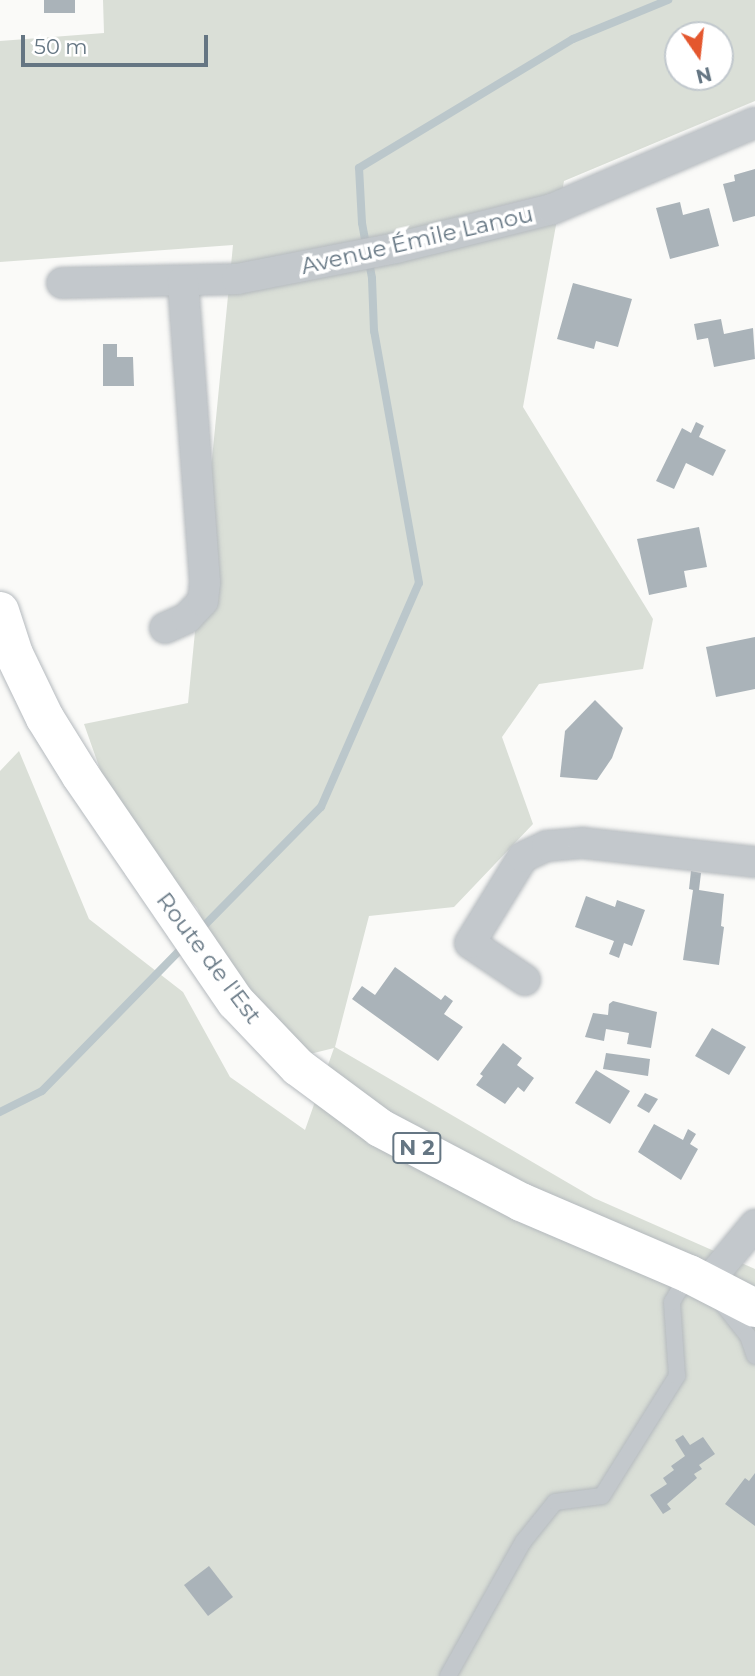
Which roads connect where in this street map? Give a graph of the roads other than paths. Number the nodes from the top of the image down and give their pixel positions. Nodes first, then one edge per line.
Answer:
1 (755, 123) edge
2 (183, 281) junction
3 (62, 283) dead end
4 (0, 611) edge
5 (165, 628) dead end
6 (7, 657) edge
7 (755, 862) edge
8 (525, 980) dead end
9 (755, 1225) edge
10 (697, 1279) junction
11 (755, 1308) edge
12 (755, 1356) edge
13 (448, 1676) edge

1 - 2 street, Avenue Émile Lanou
2 - 3 street, Avenue Émile Lanou
2 - 5 street
4 - 6 main road, Route de l'Est / N 2
6 - 10 main road, Route de l'Est / N 2
7 - 8 street
9 - 10 street
10 - 11 main road, Route de l'Est / N 2
10 - 12 lane
10 - 13 lane

